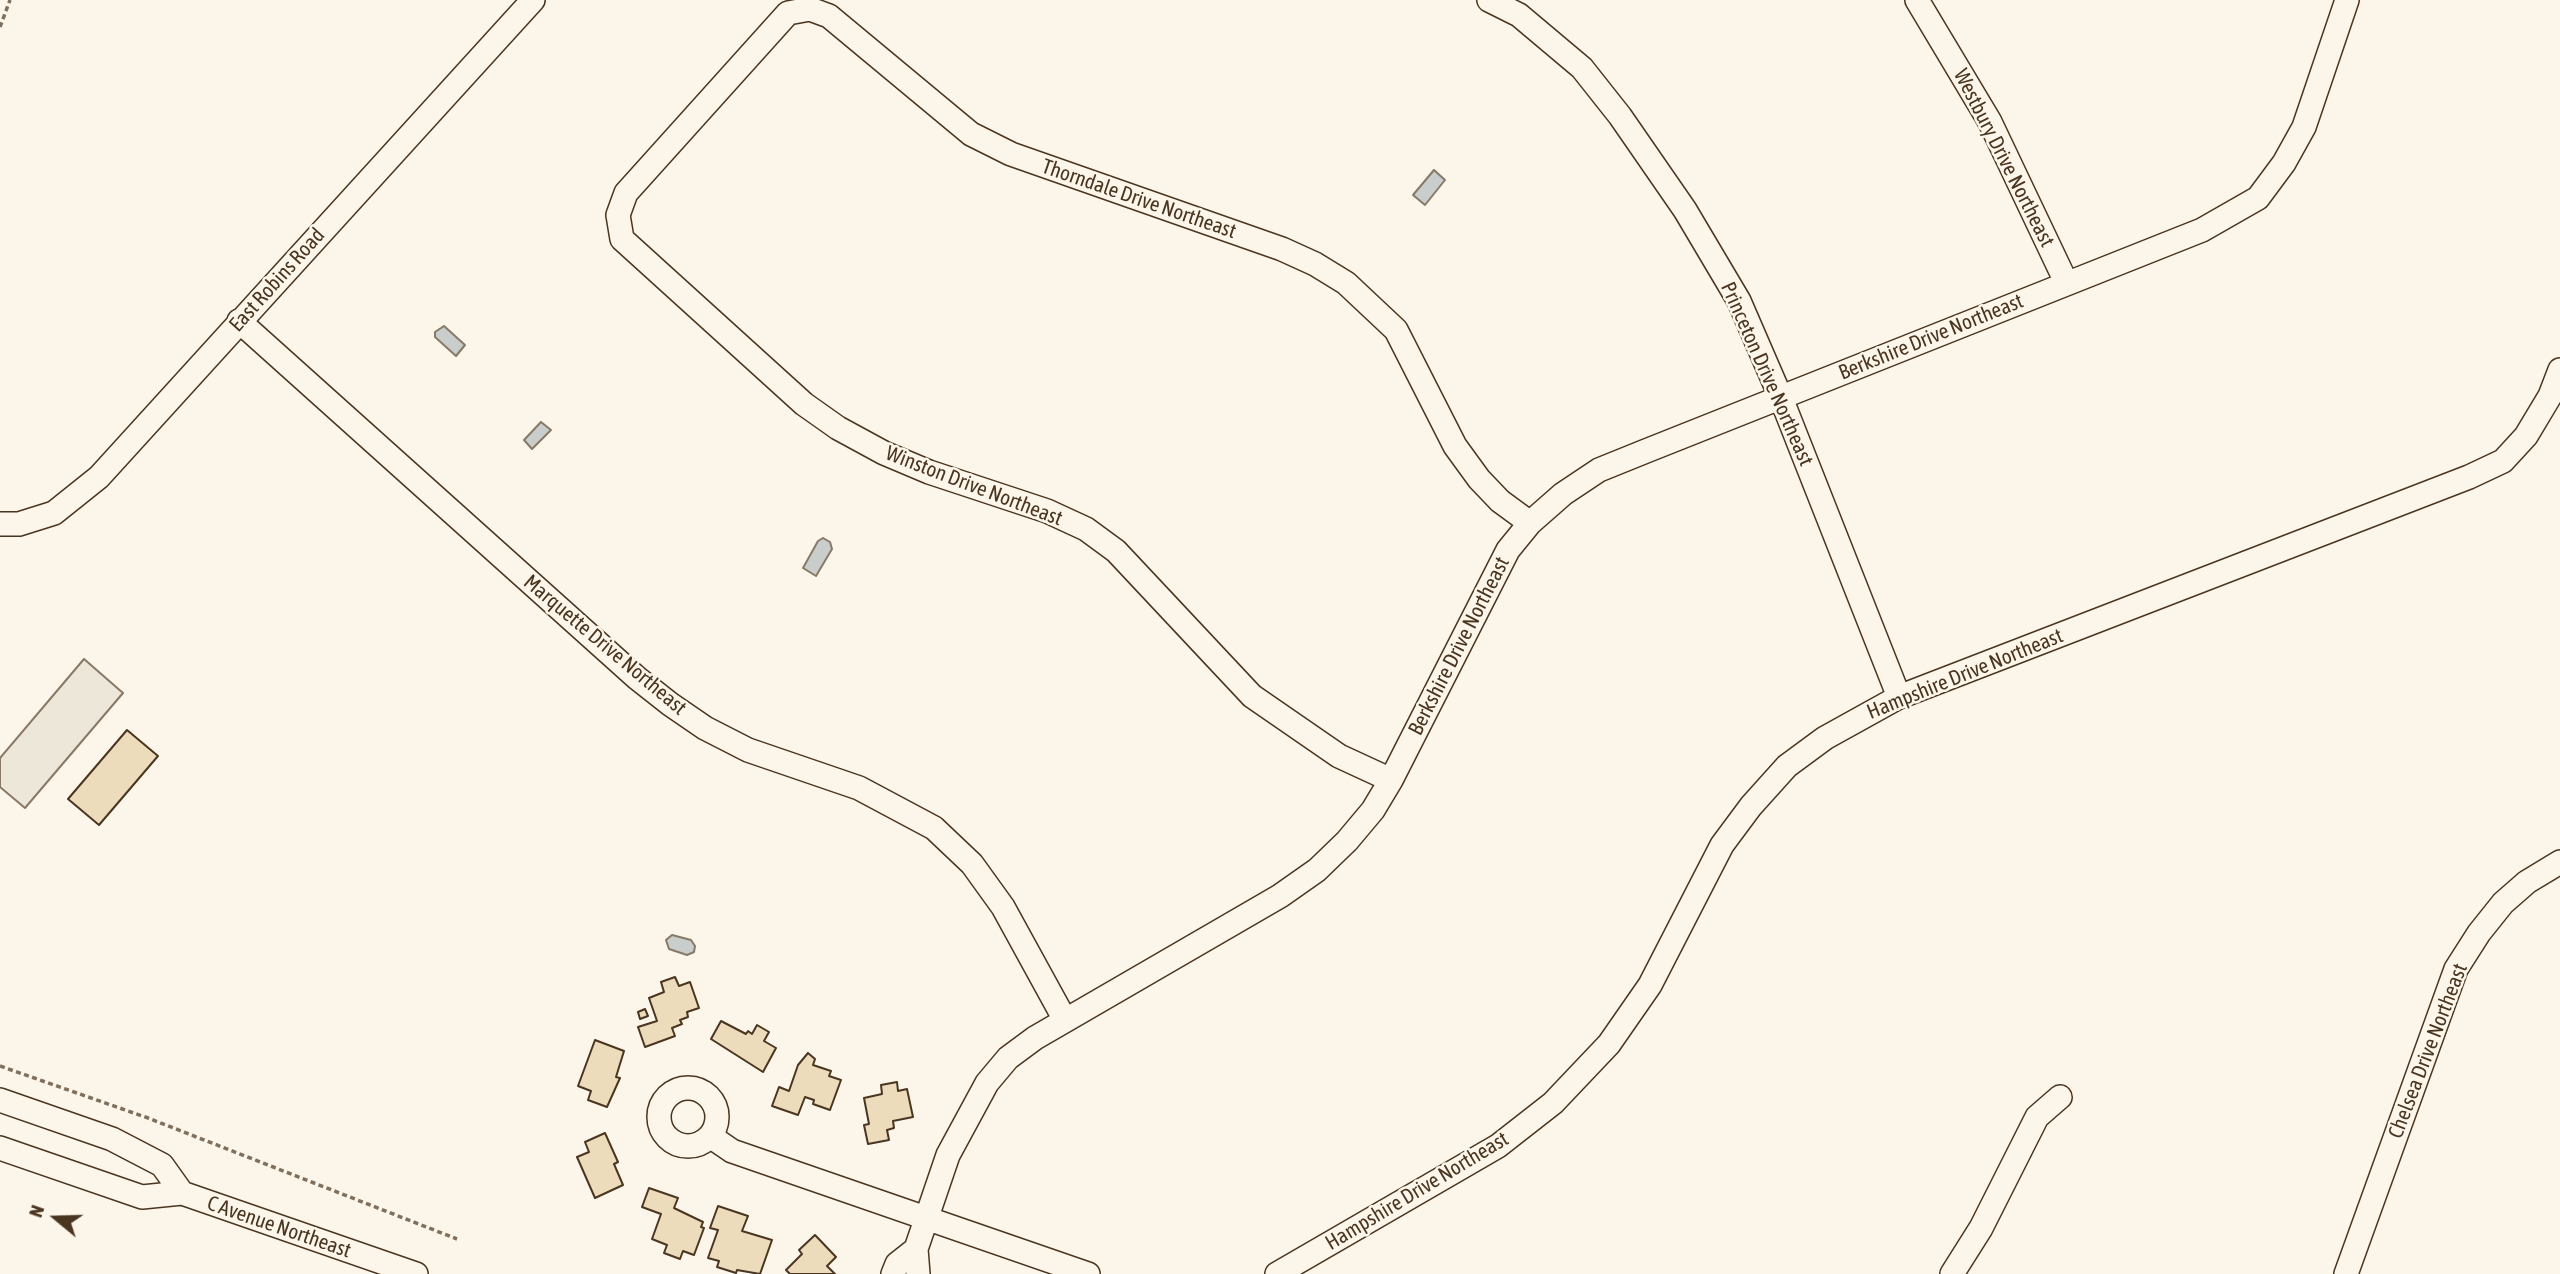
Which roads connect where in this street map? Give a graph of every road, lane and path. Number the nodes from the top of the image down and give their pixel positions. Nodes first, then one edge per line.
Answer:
1 (10, 0) edge
2 (533, 0) edge
3 (1489, 0) edge
4 (1917, 0) edge
5 (2347, 0) edge
6 (0, 27) edge
7 (704, 103) joint
8 (2066, 282) junction
9 (239, 321) junction
10 (2560, 369) edge
11 (1781, 398) junction
12 (1530, 523) junction
13 (0, 524) edge
14 (1899, 697) junction
15 (1391, 780) junction
16 (2560, 862) edge
17 (1065, 1020) junction
18 (0, 1066) edge
19 (2060, 1097) dead end
20 (0, 1100) edge
21 (709, 1136) dead end
22 (0, 1148) edge
23 (182, 1193) junction
24 (927, 1217) junction
25 (457, 1239) dead end
26 (916, 1249) junction
27 (416, 1274) edge
28 (893, 1274) edge
29 (918, 1274) edge
30 (1088, 1274) edge
31 (1277, 1274) edge
32 (1952, 1274) edge
33 (2346, 1274) edge

1 - 6 path
2 - 9 street, East Robins Road
3 - 11 street, Princeton Drive Northeast
4 - 8 street, Westbury Drive Northeast
5 - 8 street, Berkshire Drive Northeast
7 - 12 street, Thorndale Drive Northeast
7 - 15 street, Winston Drive Northeast
8 - 11 street, Berkshire Drive Northeast
9 - 13 street, East Robins Road
9 - 17 street, Marquette Drive Northeast
10 - 14 street, Hampshire Drive Northeast
11 - 12 street, Berkshire Drive Northeast
11 - 14 street, Princeton Drive Northeast
12 - 15 street, Berkshire Drive Northeast
14 - 31 street, Hampshire Drive Northeast
15 - 17 street, Berkshire Drive Northeast
16 - 33 street, Chelsea Drive Northeast
17 - 24 street, Berkshire Drive Northeast
18 - 25 path
19 - 32 street
20 - 23 street, C Avenue Northeast
21 - 24 street
22 - 23 street, C Avenue Northeast
23 - 27 street, C Avenue Northeast
24 - 26 street, Berkshire Drive Northeast
24 - 30 street
26 - 28 street
26 - 29 street, Berkshire Drive Northeast

